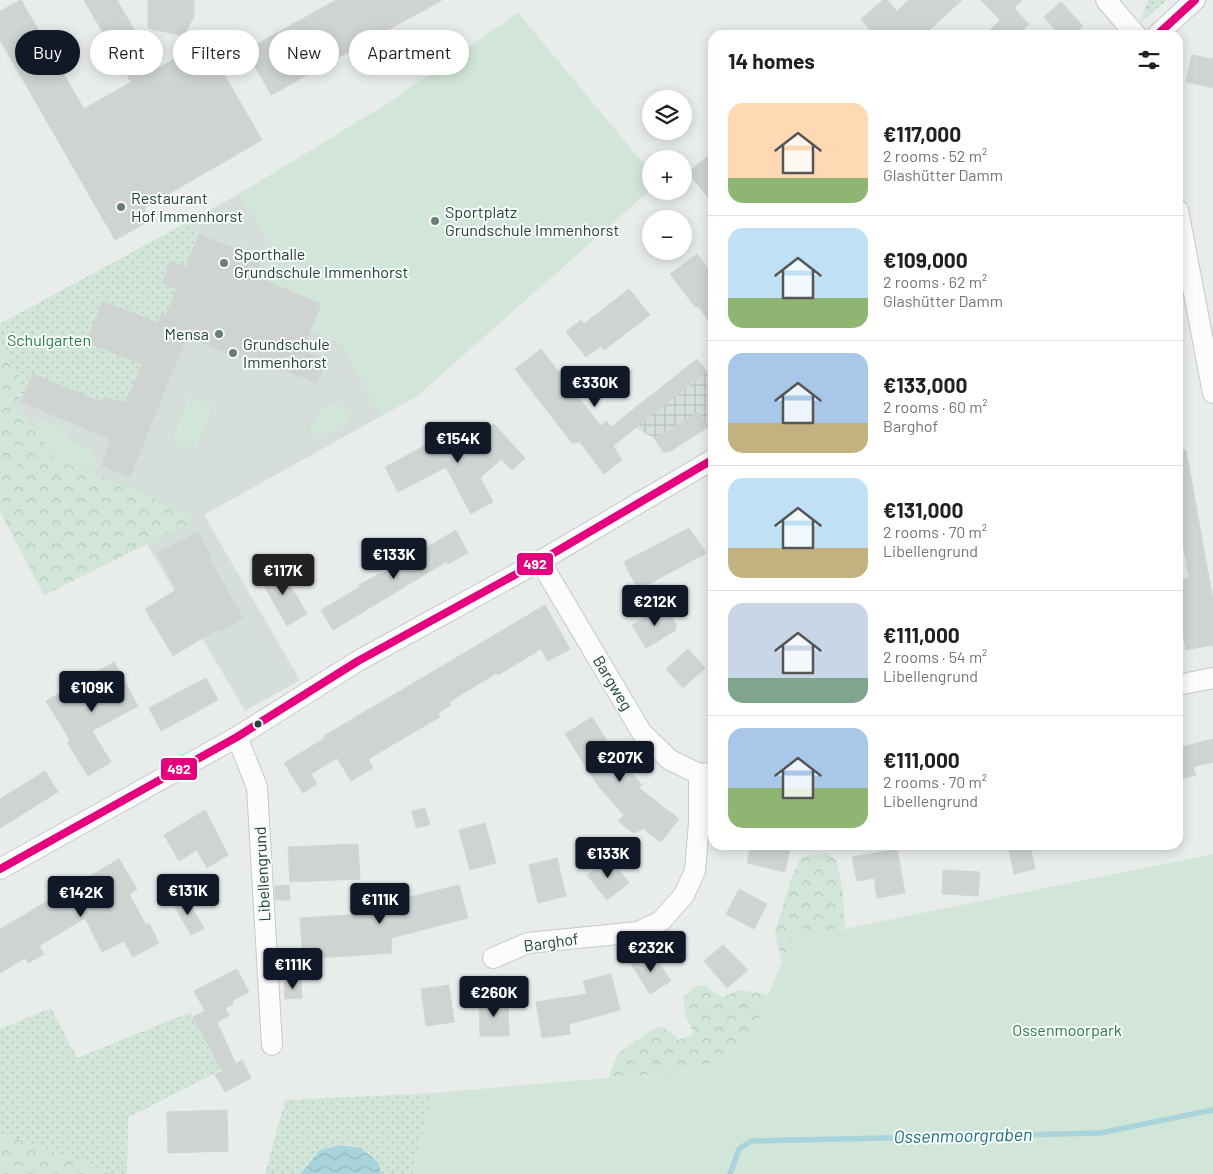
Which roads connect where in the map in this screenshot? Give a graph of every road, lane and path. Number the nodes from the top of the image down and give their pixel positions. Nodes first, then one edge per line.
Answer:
1 (1106, 0) edge
2 (1195, 0) edge
3 (1132, 30) edge
4 (1162, 30) edge
5 (1183, 236) edge
6 (1213, 393) edge
7 (708, 462) edge
8 (540, 560) junction
9 (1213, 678) edge
10 (1183, 684) edge
11 (237, 737) junction
12 (706, 774) edge
13 (0, 869) edge
14 (493, 958) dead end
15 (272, 1045) dead end

1 - 3 street
2 - 4 street
5 - 6 street
7 - 8 street
8 - 11 street
8 - 12 street, Bargweg
9 - 10 street
11 - 13 street
11 - 15 street, Libellengrund
12 - 14 street, Barghof

